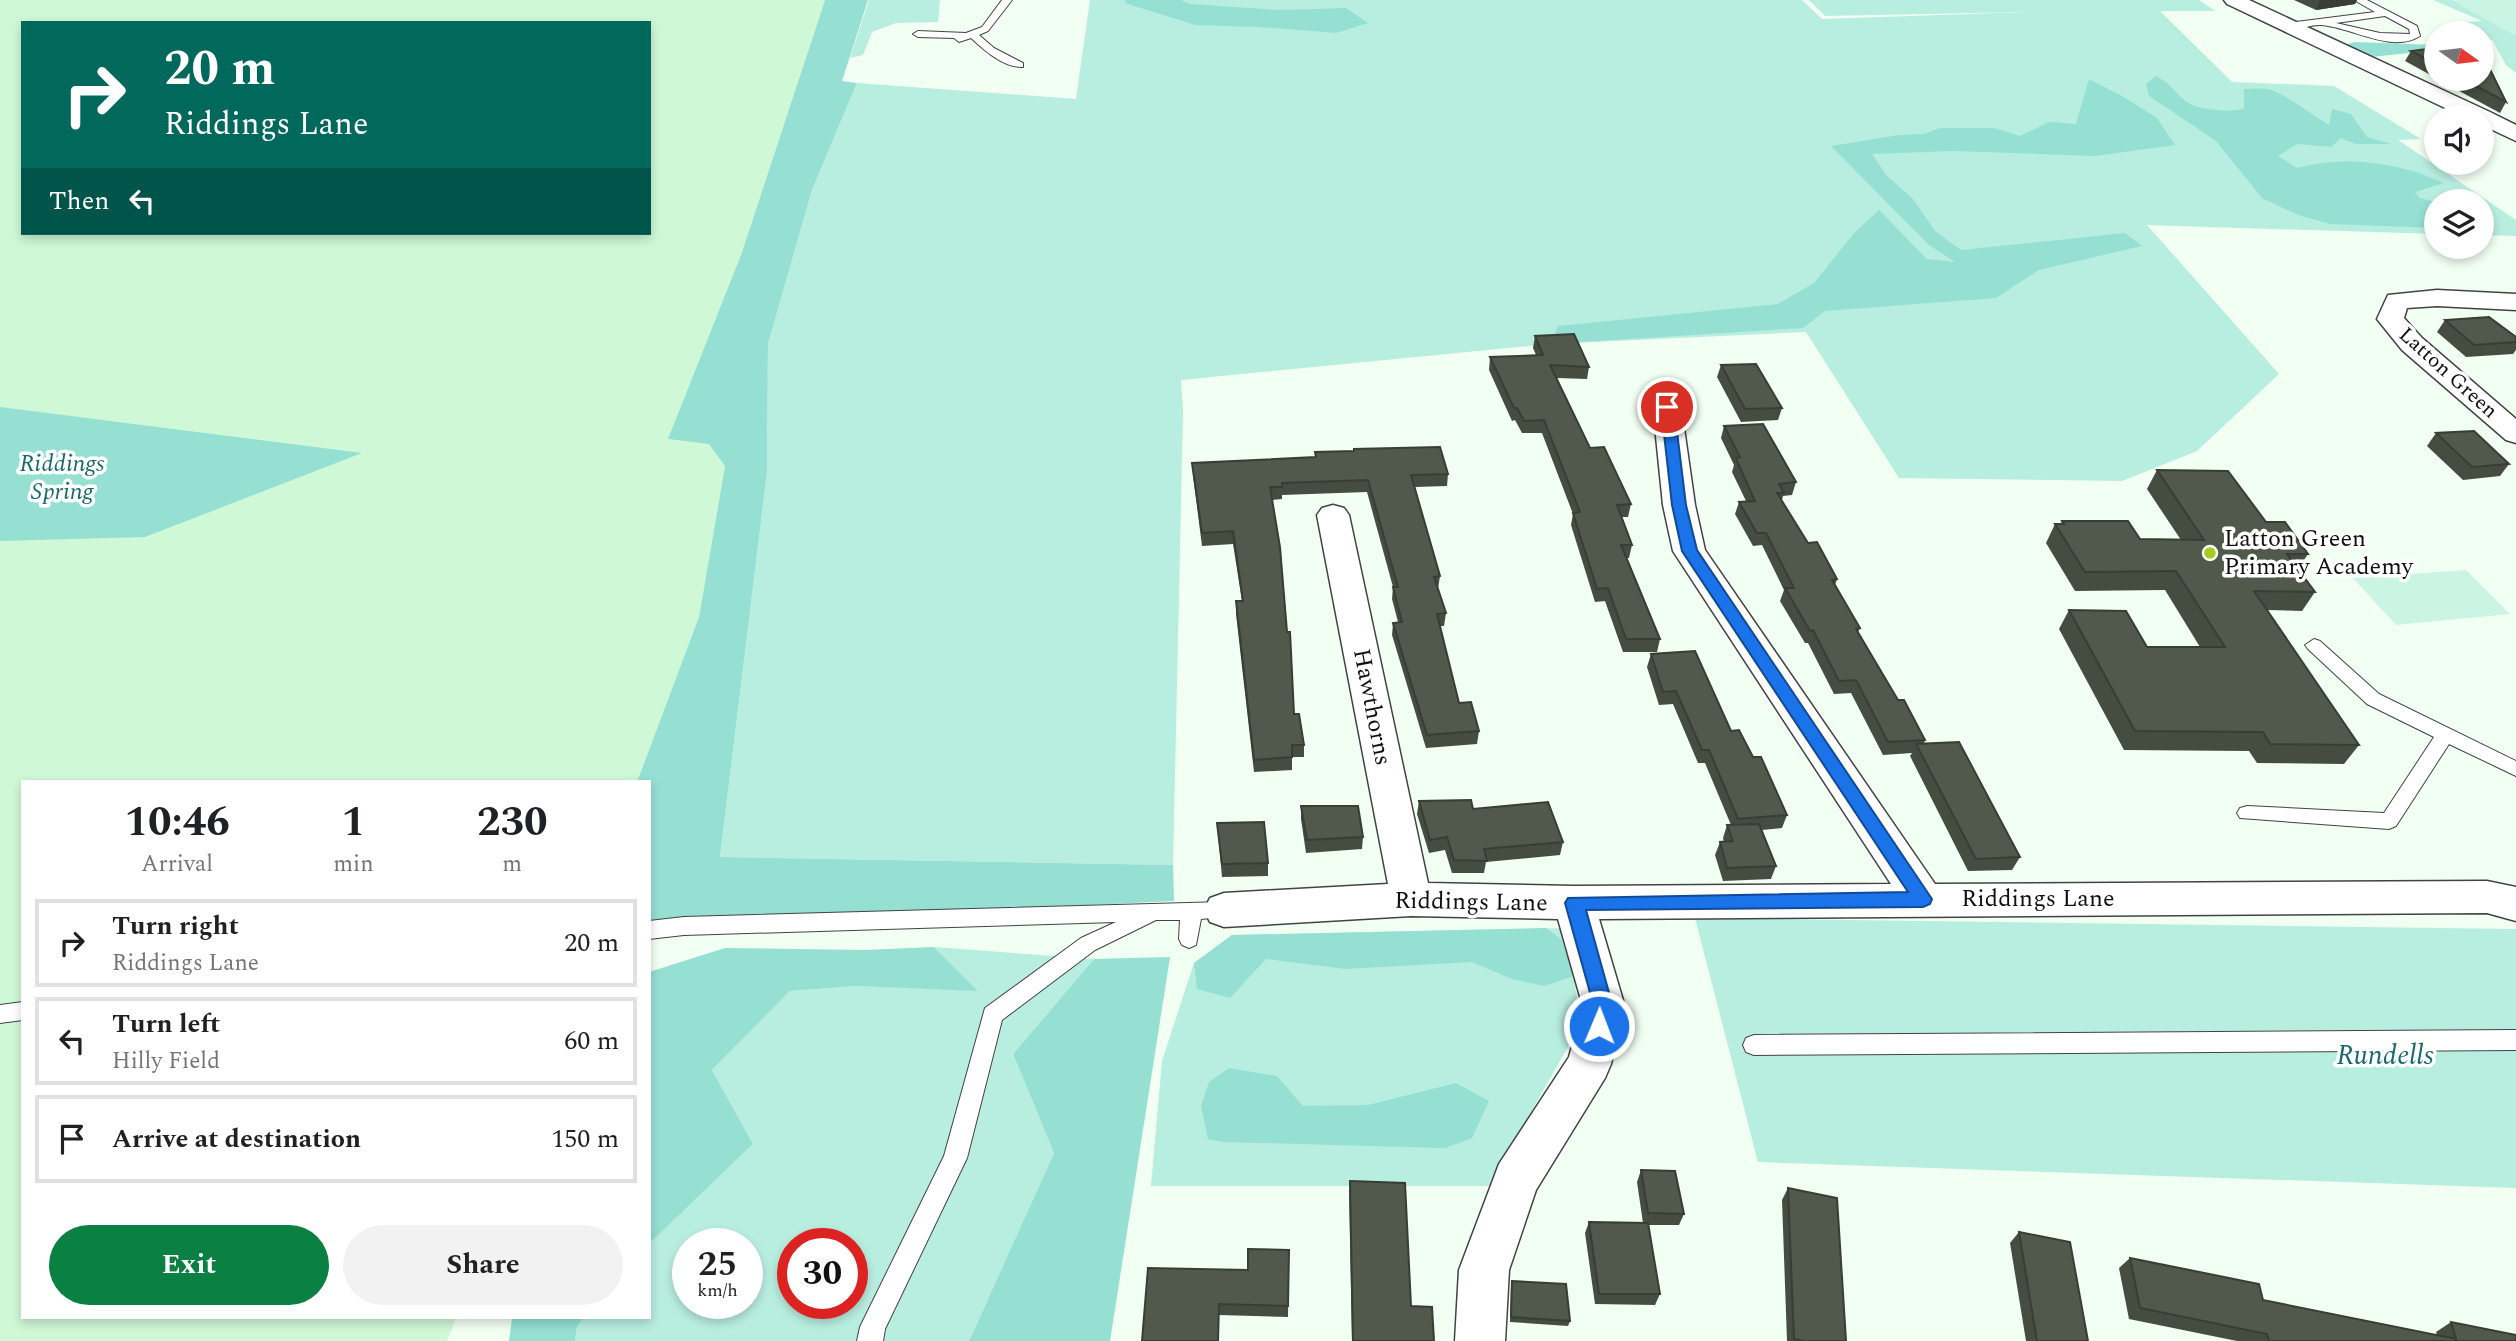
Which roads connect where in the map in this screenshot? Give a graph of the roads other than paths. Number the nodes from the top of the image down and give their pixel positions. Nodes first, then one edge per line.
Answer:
1 (1007, 0) edge
2 (2234, 0) edge
3 (2359, 0) edge
4 (2386, 13) junction
5 (2322, 22) junction
6 (2288, 26) junction
7 (918, 34) dead end
8 (966, 36) junction
9 (1019, 65) dead end
10 (2456, 105) edge
11 (2494, 123) edge
12 (2516, 134) edge
13 (2516, 302) edge
14 (1667, 407) dead end
15 (2516, 434) edge
16 (1333, 515) dead end
17 (2314, 645) dead end
18 (2445, 735) junction
19 (2516, 769) edge
20 (2247, 813) dead end
21 (1410, 899) junction
22 (1923, 899) junction
23 (1574, 903) junction
24 (2516, 904) edge
25 (1208, 911) junction
26 (1157, 912) junction
27 (651, 930) edge
28 (1189, 939) dead end
29 (21, 1011) edge
30 (0, 1014) edge
31 (2516, 1040) edge
32 (1754, 1045) dead end
33 (870, 1341) edge
34 (1480, 1341) edge

1 - 8 lane
2 - 6 street
3 - 4 lane
4 - 5 lane
4 - 5 lane
5 - 6 lane
6 - 10 street
7 - 8 lane
8 - 9 lane
11 - 12 street
13 - 15 street, Latton Green
14 - 22 street
16 - 21 street, Hawthorns
17 - 18 lane
18 - 19 lane
18 - 20 lane
21 - 23 street, Riddings Lane
21 - 25 street, Riddings Lane
22 - 23 street, Riddings Lane
22 - 24 street, Riddings Lane
23 - 34 street
25 - 26 lane
25 - 28 lane
26 - 27 lane
26 - 33 lane
29 - 30 lane
31 - 32 lane

